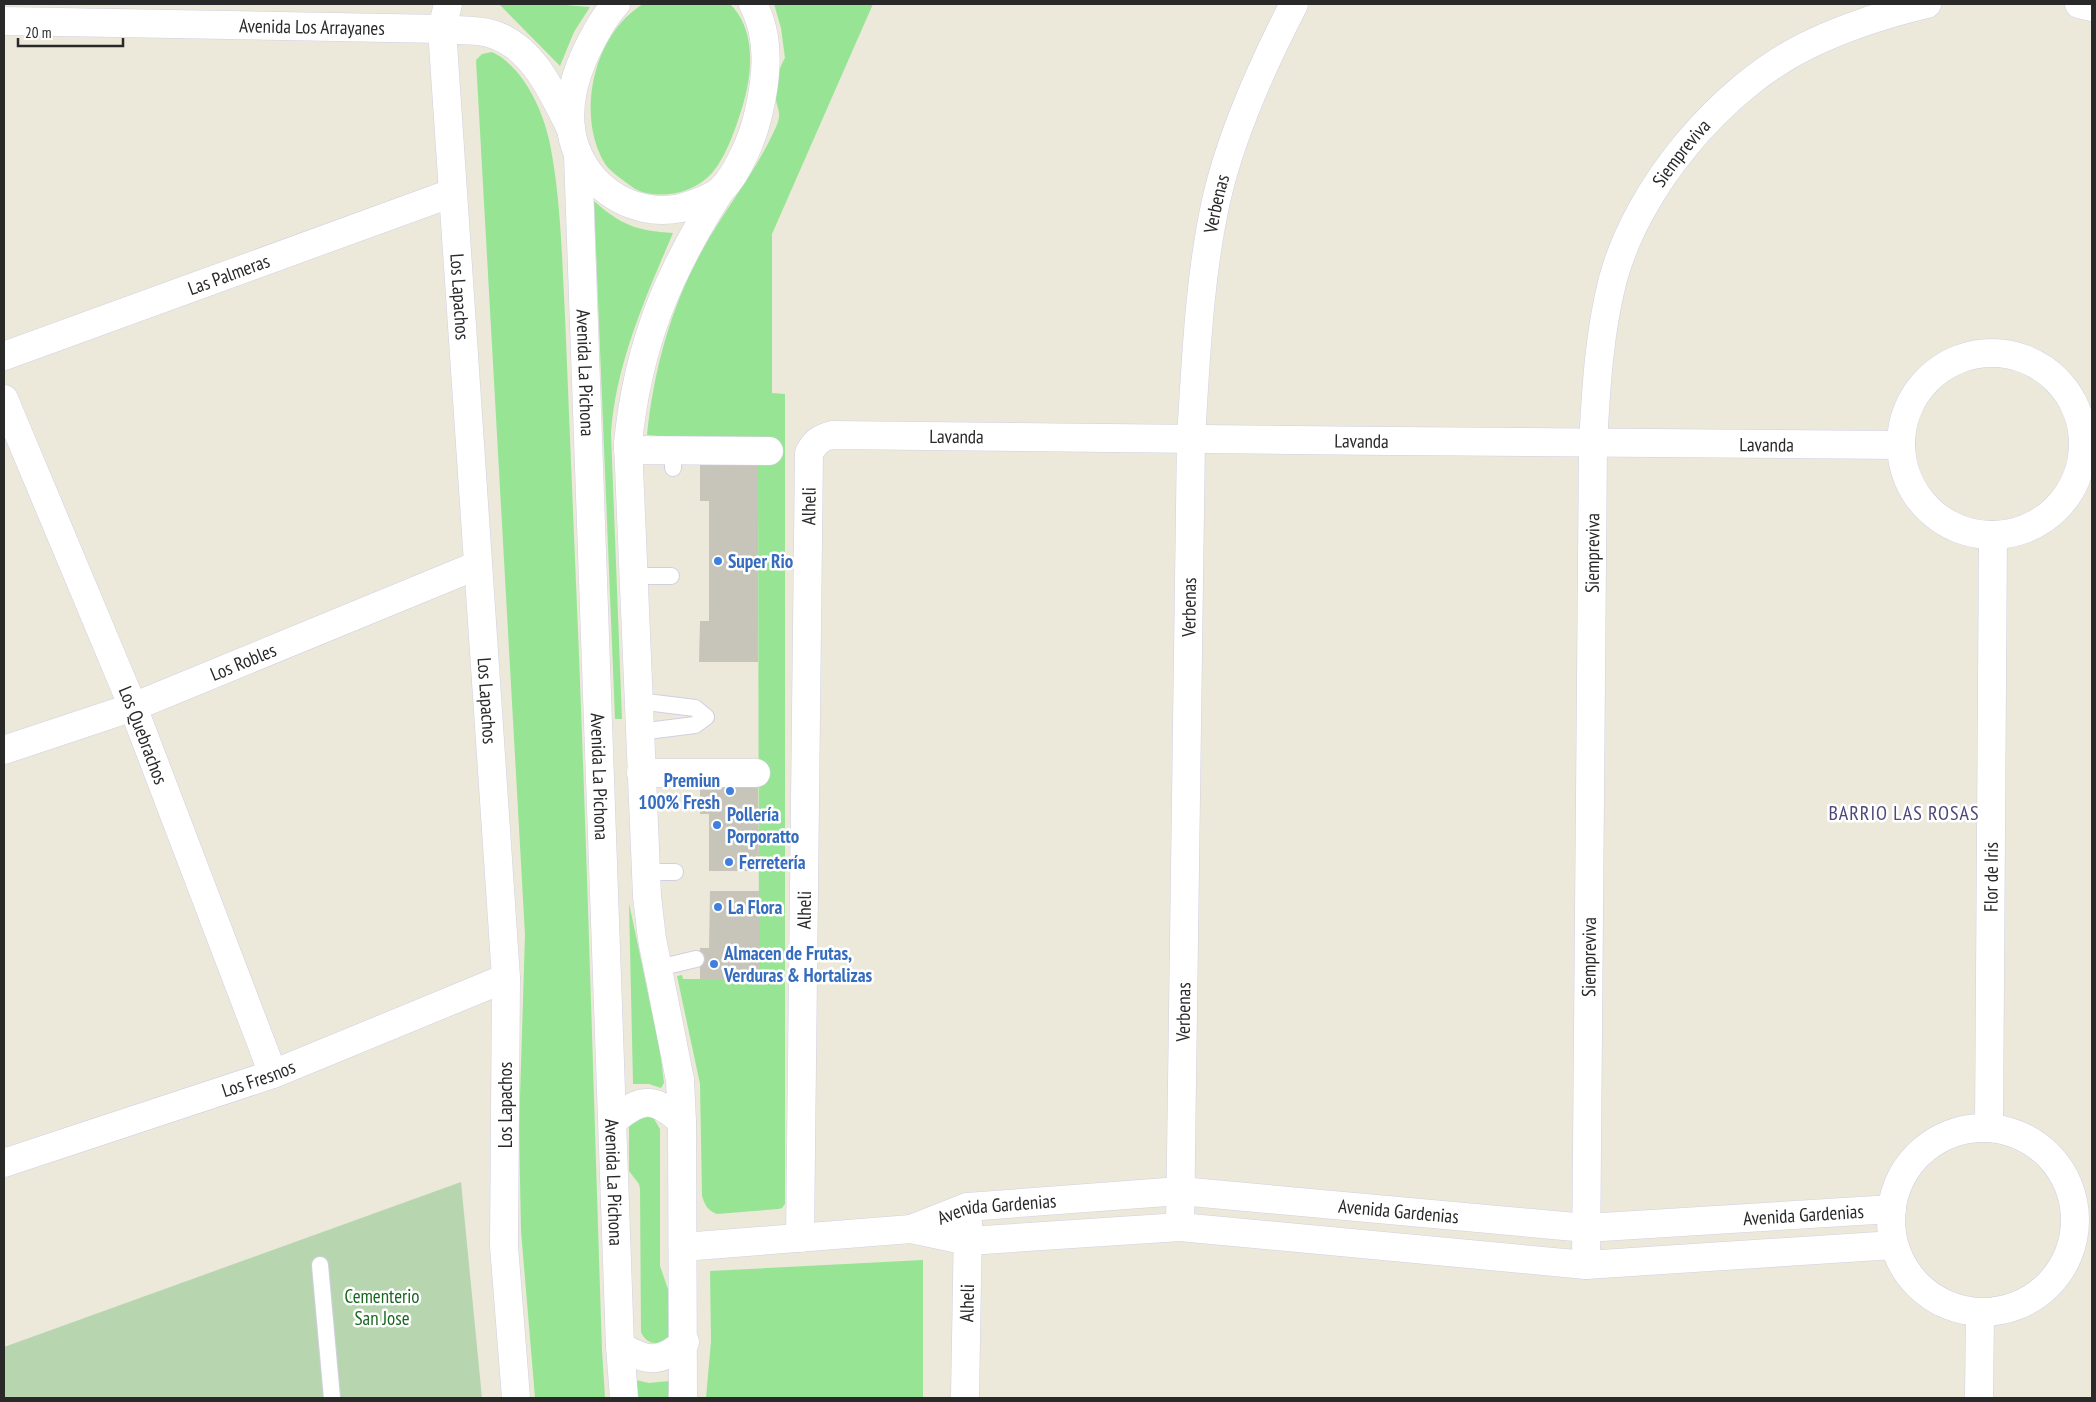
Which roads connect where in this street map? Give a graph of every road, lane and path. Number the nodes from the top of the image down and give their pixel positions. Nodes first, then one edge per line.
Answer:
1 (616, 4) edge
2 (753, 4) edge
3 (1294, 4) edge
4 (1927, 4) edge
5 (2078, 4) edge
6 (2092, 7) edge
7 (445, 17) edge
8 (4, 21) edge
9 (571, 129) junction
10 (578, 155) junction
11 (721, 190) junction
12 (452, 193) junction
13 (4, 356) edge
14 (4, 400) edge
15 (822, 438) joint
16 (1191, 438) junction
17 (1593, 444) junction
18 (1901, 445) junction
19 (2087, 447) edge
20 (628, 450) junction
21 (769, 451) dead end
22 (1993, 535) junction
23 (478, 565) junction
24 (633, 576) junction
25 (671, 576) dead end
26 (638, 701) junction
27 (133, 707) junction
28 (640, 732) junction
29 (4, 750) edge
30 (756, 773) dead end
31 (641, 774) junction
32 (646, 872) junction
33 (675, 872) dead end
34 (696, 960) dead end
35 (658, 968) junction
36 (506, 978) junction
37 (273, 1074) junction
38 (613, 1121) junction
39 (682, 1122) junction
40 (1989, 1128) junction
41 (4, 1163) edge
42 (1180, 1191) junction
43 (967, 1207) junction
44 (1892, 1209) junction
45 (2083, 1209) edge
46 (1180, 1227) junction
47 (1586, 1228) junction
48 (911, 1229) junction
49 (800, 1238) junction
50 (968, 1241) junction
51 (2083, 1241) edge
52 (1894, 1245) junction
53 (683, 1247) junction
54 (320, 1265) dead end
55 (1586, 1265) junction
56 (1980, 1313) junction
57 (684, 1342) junction
58 (620, 1346) junction
59 (332, 1398) edge
60 (516, 1398) edge
61 (624, 1398) edge
62 (683, 1398) edge
63 (965, 1398) edge
64 (1979, 1398) edge

1 - 9 street
2 - 11 street
3 - 16 street, Verbenas
4 - 17 street, Siempreviva
5 - 6 street
7 - 8 street, Avenida Los Arrayanes
7 - 9 street, Avenida Los Arrayanes
7 - 12 street, Los Lapachos
9 - 10 street
10 - 11 street
10 - 38 street, Avenida La Pichona
11 - 20 street
12 - 13 street, Las Palmeras
12 - 23 street, Los Lapachos
14 - 27 street, Los Quebrachos
15 - 16 street, Lavanda
15 - 49 street, Alheli
16 - 17 street, Lavanda
16 - 42 street, Verbenas
17 - 18 street, Lavanda
17 - 47 street, Siempreviva
18 - 19 street
18 - 22 street
19 - 22 street
20 - 21 street
20 - 24 street
22 - 40 street, Flor de Iris
23 - 27 street, Los Robles
23 - 36 street, Los Lapachos
24 - 25 lane
24 - 26 street
26 - 28 street
26 - 28 lane
27 - 29 street, Los Robles
27 - 37 street, Los Quebrachos
28 - 31 street
30 - 31 street
31 - 32 street
32 - 33 lane
32 - 35 street
34 - 35 lane
35 - 39 street
36 - 37 street, Los Fresnos
36 - 60 street, Los Lapachos
37 - 41 street, Los Fresnos
38 - 39 street
38 - 58 street, Avenida La Pichona
39 - 53 street
40 - 44 street
40 - 45 street
42 - 43 street, Avenida Gardenias
42 - 46 street, Verbenas
42 - 47 street, Avenida Gardenias
43 - 48 street, Avenida Gardenias
43 - 50 street, Alheli
44 - 47 street, Avenida Gardenias
44 - 52 street
45 - 51 street
46 - 50 street, Avenida Gardenias
46 - 55 street, Avenida Gardenias
47 - 55 street, Siempreviva
48 - 49 street, Avenida Gardenias
48 - 50 street, Avenida Gardenias
49 - 53 street, Avenida Gardenias
50 - 63 street, Alheli
51 - 56 street
52 - 55 street, Avenida Gardenias
52 - 56 street
53 - 57 street
54 - 59 lane
56 - 64 street
57 - 58 street
57 - 62 street
58 - 61 street, Avenida La Pichona

